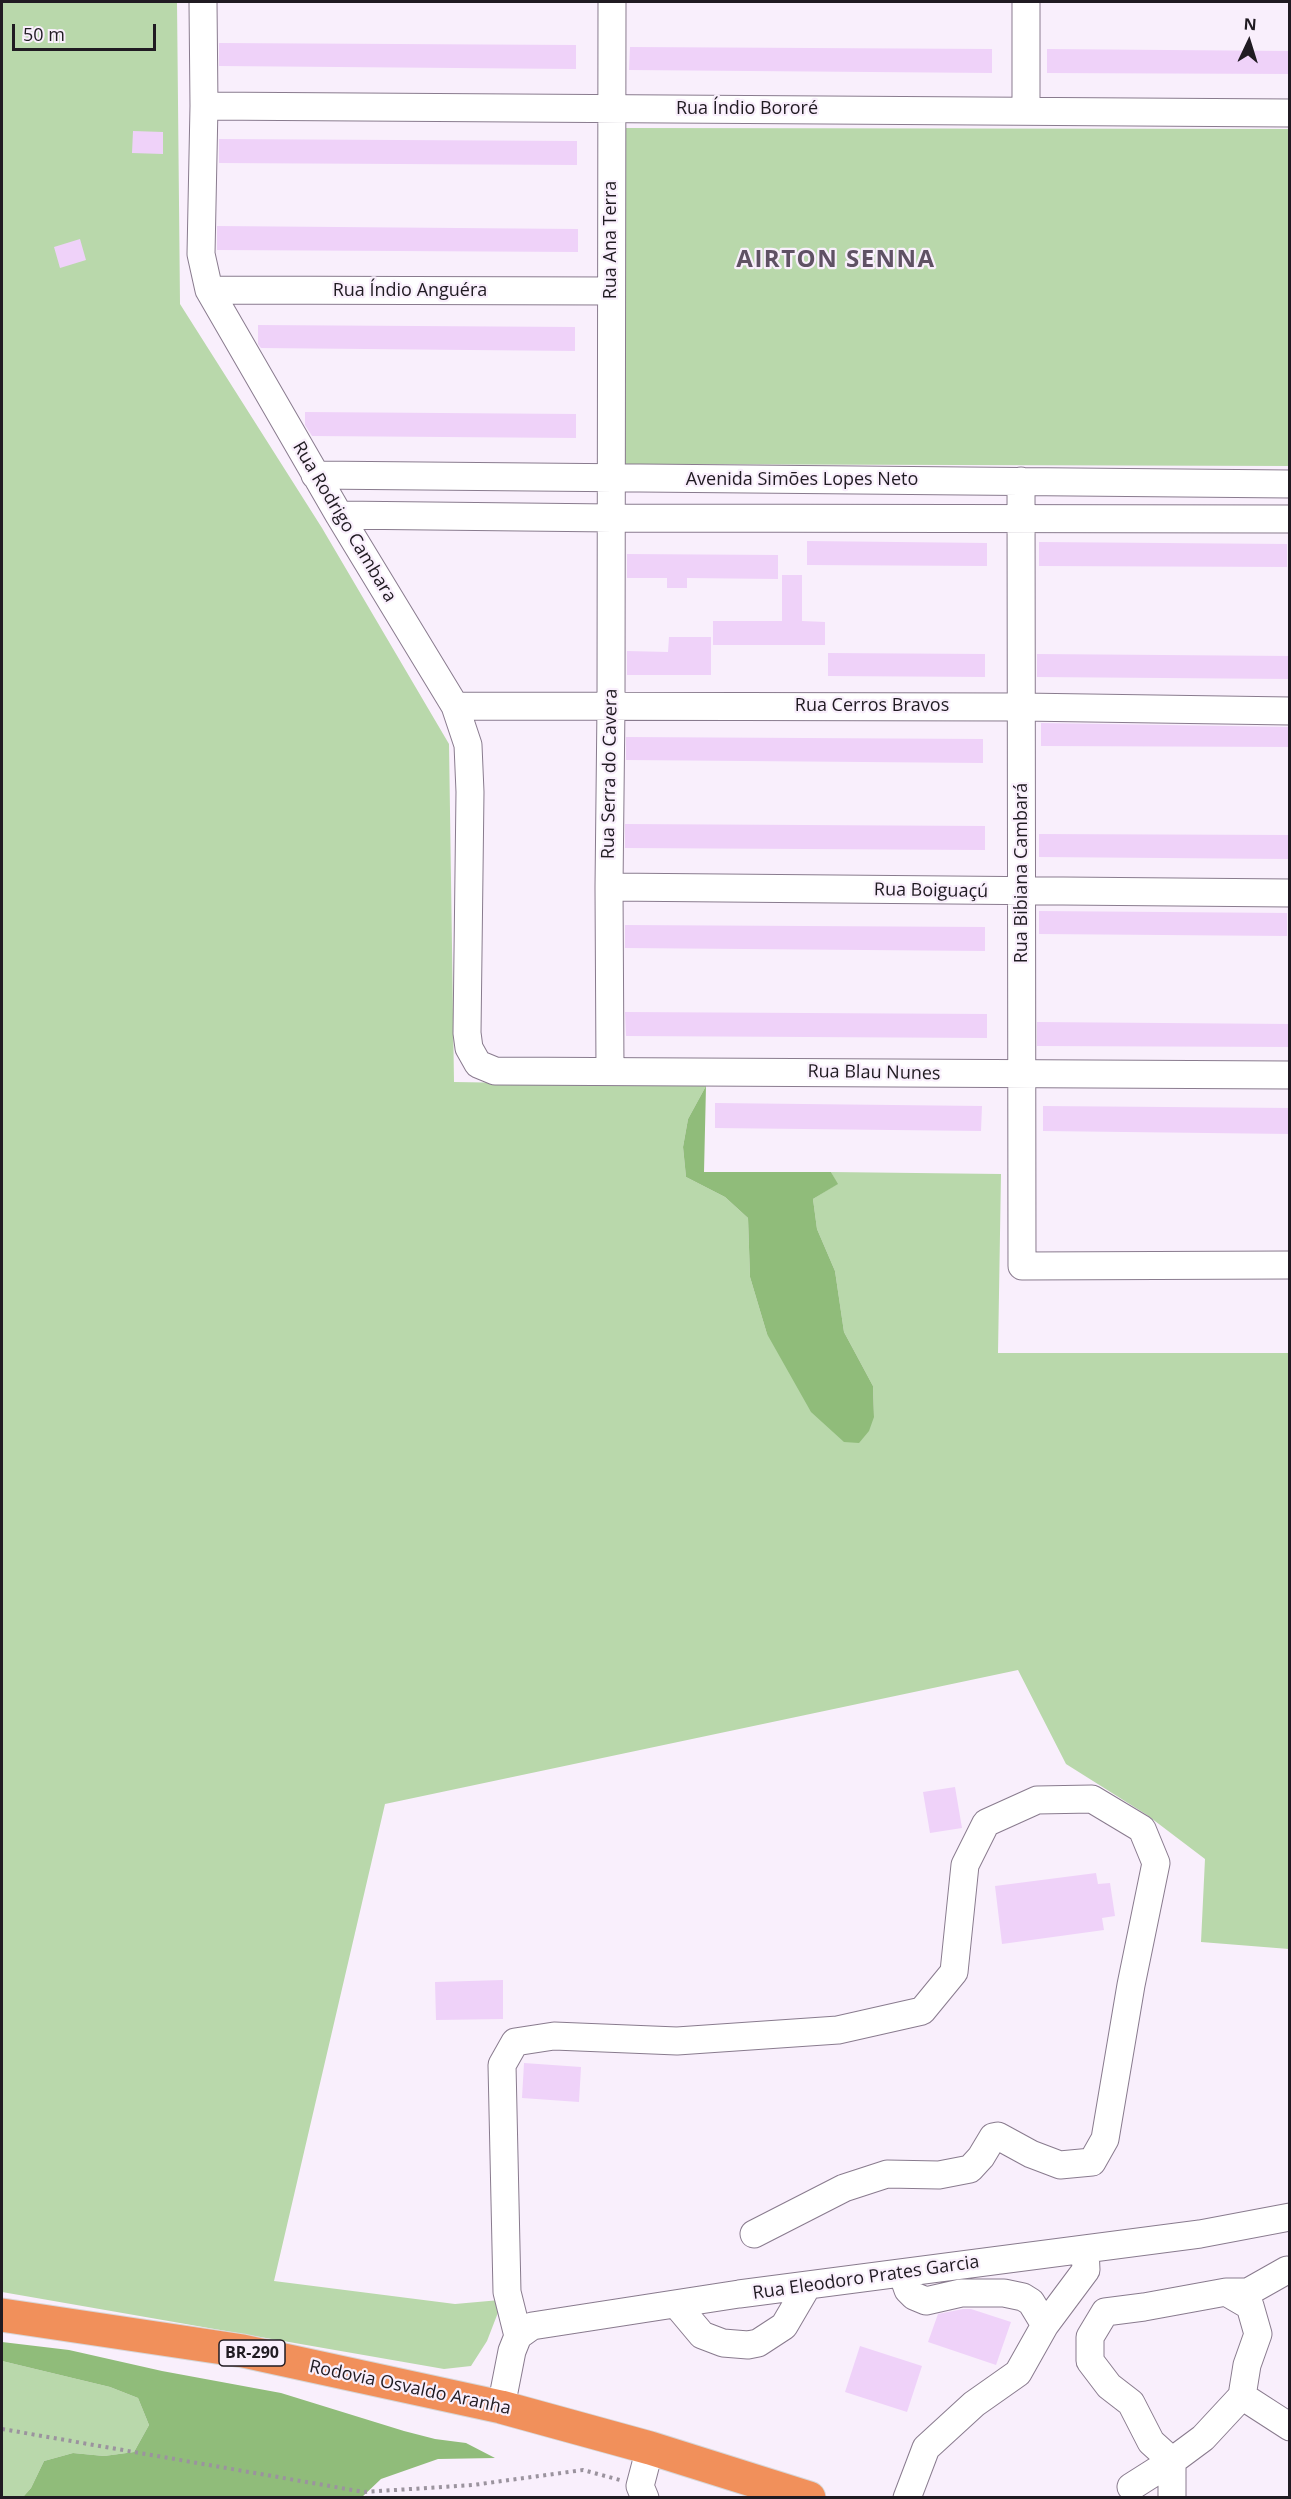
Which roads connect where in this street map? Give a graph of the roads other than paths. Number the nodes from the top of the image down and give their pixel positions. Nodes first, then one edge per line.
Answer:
1 (203, 2) edge
2 (612, 2) edge
3 (1026, 2) edge
4 (204, 106) junction
5 (612, 109) junction
6 (1026, 110) junction
7 (1290, 113) edge
8 (208, 290) junction
9 (611, 291) junction
10 (315, 475) junction
11 (611, 478) junction
12 (1021, 481) junction
13 (1290, 484) edge
14 (339, 515) junction
15 (612, 518) junction
16 (1022, 519) junction
17 (1290, 519) edge
18 (611, 705) junction
19 (454, 706) junction
20 (1022, 707) junction
21 (1290, 711) edge
22 (609, 887) junction
23 (1022, 892) junction
24 (1290, 893) edge
25 (469, 1048) joint
26 (610, 1071) junction
27 (1022, 1075) junction
28 (1290, 1075) edge
29 (1290, 1265) edge
30 (1290, 2217) edge
31 (754, 2234) dead end
32 (1085, 2249) junction
33 (1287, 2270) dead end
34 (902, 2273) junction
35 (808, 2285) junction
36 (1226, 2292) junction
37 (676, 2304) junction
38 (2, 2315) edge
39 (1045, 2325) junction
40 (518, 2336) junction
41 (1242, 2396) junction
42 (501, 2407) junction
43 (1290, 2427) edge
44 (650, 2448) junction
45 (1172, 2461) junction
46 (1131, 2487) dead end
47 (642, 2492) edge
48 (809, 2498) edge
49 (907, 2498) edge
50 (1172, 2498) edge

1 - 4 street, Rua Rodrigo Cambara
2 - 5 street, Rua Ana Terra
3 - 6 street
4 - 5 street, Rua Índio Bororé
4 - 8 street, Rua Rodrigo Cambara
5 - 6 street, Rua Índio Bororé
5 - 9 street, Rua Ana Terra
6 - 7 street, Rua Índio Bororé
8 - 9 street, Rua Índio Anguéra
8 - 10 street, Rua Rodrigo Cambara
9 - 11 street, Rua Ana Terra
10 - 11 street, Avenida Simões Lopes Neto
10 - 14 street, Rua Rodrigo Cambara
11 - 12 street, Avenida Simões Lopes Neto
11 - 15 street, Rua Serra do Cavera
12 - 13 street, Avenida Simões Lopes Neto
12 - 16 street, Rua Bibiana Cambará
14 - 15 street
14 - 19 street, Rua Rodrigo Cambara
15 - 16 street
15 - 18 street, Rua Serra do Cavera
16 - 17 street
16 - 20 street, Rua Bibiana Cambará
18 - 19 street, Rua Cerros Bravos
18 - 20 street, Rua Cerros Bravos
18 - 22 street, Rua Serra do Cavera
19 - 25 street, Rua Rodrigo Cambara
20 - 21 street, Rua Cerros Bravos
20 - 23 street, Rua Bibiana Cambará
22 - 23 street, Rua Boiguaçú
22 - 26 street, Rua Serra do Cavera
23 - 24 street, Rua Boiguaçú
23 - 27 street, Rua Bibiana Cambará
25 - 26 street, Rua Blau Nunes
26 - 27 street, Rua Blau Nunes
27 - 28 street, Rua Blau Nunes
27 - 29 street, Rua Bibiana Cambará
30 - 32 street, Rua Eleodoro Prates Garcia
31 - 40 street
32 - 34 street, Rua Eleodoro Prates Garcia
32 - 39 street
33 - 36 street
34 - 35 street, Rua Eleodoro Prates Garcia
34 - 39 street
35 - 37 street, Rua Eleodoro Prates Garcia
35 - 37 street
36 - 41 street
36 - 45 street
37 - 40 street, Rua Eleodoro Prates Garcia
38 - 42 highway, Rodovia Osvaldo Aranha / BR-290
39 - 49 street
40 - 42 street
41 - 43 street
41 - 45 street
42 - 44 highway, Rodovia Osvaldo Aranha / BR-290
44 - 47 street
44 - 48 highway, Rodovia Osvaldo Aranha / BR-290
45 - 46 street
45 - 50 street

